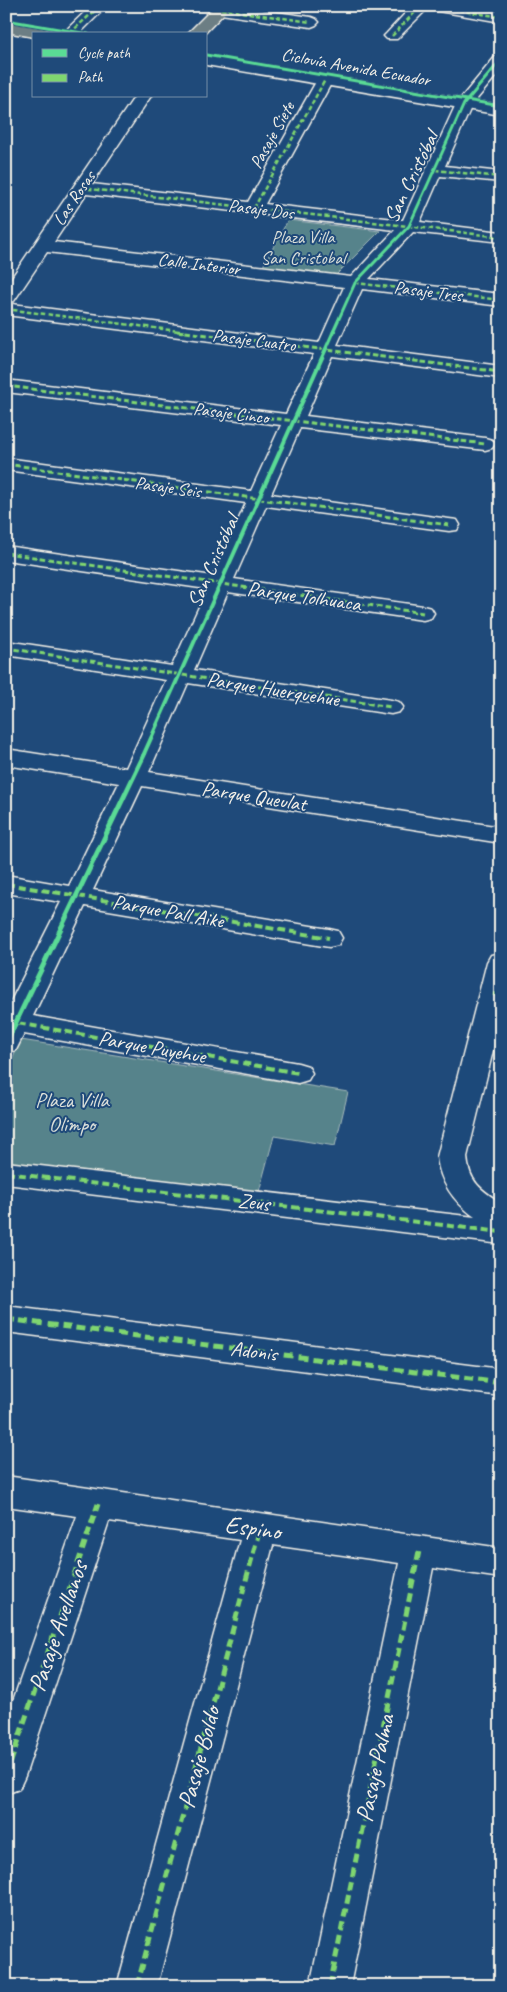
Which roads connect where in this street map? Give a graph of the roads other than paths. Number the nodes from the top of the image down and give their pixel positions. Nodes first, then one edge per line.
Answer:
1 (100, 6) edge
2 (421, 6) edge
3 (432, 6) edge
4 (223, 7) edge
5 (501, 17) edge
6 (311, 22) dead end
7 (6, 27) edge
8 (34, 32) edge
9 (72, 32) edge
10 (197, 32) edge
11 (6, 35) edge
12 (392, 36) dead end
13 (32, 40) edge
14 (208, 60) edge
15 (501, 60) edge
16 (208, 64) edge
17 (268, 71) junction
18 (325, 80) junction
19 (142, 98) edge
20 (464, 104) junction
21 (501, 110) edge
22 (434, 170) junction
23 (501, 178) edge
24 (81, 188) junction
25 (254, 208) junction
26 (409, 226) junction
27 (501, 237) edge
28 (43, 246) junction
29 (355, 283) junction
30 (6, 300) edge
31 (501, 300) edge
32 (6, 309) edge
33 (325, 349) junction
34 (501, 372) edge
35 (6, 386) edge
36 (294, 420) junction
37 (485, 444) dead end
38 (6, 464) edge
39 (258, 499) junction
40 (449, 525) dead end
41 (6, 552) edge
42 (220, 583) junction
43 (423, 613) dead end
44 (6, 648) edge
45 (179, 674) junction
46 (392, 707) dead end
47 (6, 757) edge
48 (134, 776) junction
49 (501, 835) edge
50 (6, 884) edge
51 (77, 896) junction
52 (329, 938) dead end
53 (501, 962) edge
54 (497, 994) edge
55 (9, 1029) edge
56 (298, 1073) dead end
57 (6, 1172) edge
58 (501, 1219) edge
59 (501, 1232) edge
60 (6, 1319) edge
61 (501, 1383) edge
62 (6, 1490) edge
63 (98, 1504) junction
64 (260, 1528) junction
65 (418, 1551) junction
66 (501, 1563) edge
67 (6, 1776) edge
68 (137, 1986) edge
69 (330, 1986) edge

1 - 9 street
2 - 12 street
3 - 5 street
4 - 6 street
4 - 10 main road
7 - 8 main road
11 - 13 main road
14 - 17 street
15 - 20 street, San Cristóbal
16 - 17 street
17 - 18 street
18 - 20 street
18 - 25 street, Pasaje Siete
19 - 24 street, Las Rosas
20 - 21 street
20 - 22 street, San Cristóbal
22 - 23 street
22 - 26 street, San Cristóbal
24 - 25 street, Pasaje Dos
24 - 28 street, Las Rosas
25 - 26 street, Pasaje Dos
26 - 27 street, Pasaje Dos
26 - 29 street, San Cristóbal
28 - 29 street, Calle Interior
28 - 30 street, Las Rosas
29 - 31 street, Pasaje Tres
29 - 33 street, San Cristóbal
32 - 33 street, Pasaje Cuatro
33 - 34 street, Pasaje Cuatro
33 - 36 street, San Cristóbal
35 - 36 street, Pasaje Cinco
36 - 37 street, Pasaje Cinco
36 - 39 street, San Cristóbal
38 - 39 street, Pasaje Seis
39 - 40 street, Pasaje Seis
39 - 42 street, San Cristóbal
41 - 42 street, Parque Tolhuaca
42 - 43 street, Parque Tolhuaca
42 - 45 street, San Cristóbal
44 - 45 street, Parque Huerquehue
45 - 46 street, Parque Huerquehue
45 - 48 street, San Cristóbal
47 - 48 street, Parque Queulat
48 - 49 street, Parque Queulat
48 - 51 street, San Cristóbal
50 - 51 street, Parque Pall Aike
51 - 52 street, Parque Pall Aike
51 - 55 street, San Cristóbal
53 - 54 street
54 - 58 street
55 - 56 street, Parque Puyehue
57 - 59 street, Zeus
60 - 61 street, Adonis
62 - 63 street, Espino
63 - 64 street, Espino
63 - 67 street, Pasaje Avellanos
64 - 65 street, Espino
64 - 68 street, Pasaje Boldo
65 - 66 street, Espino
65 - 69 street, Pasaje Palma

